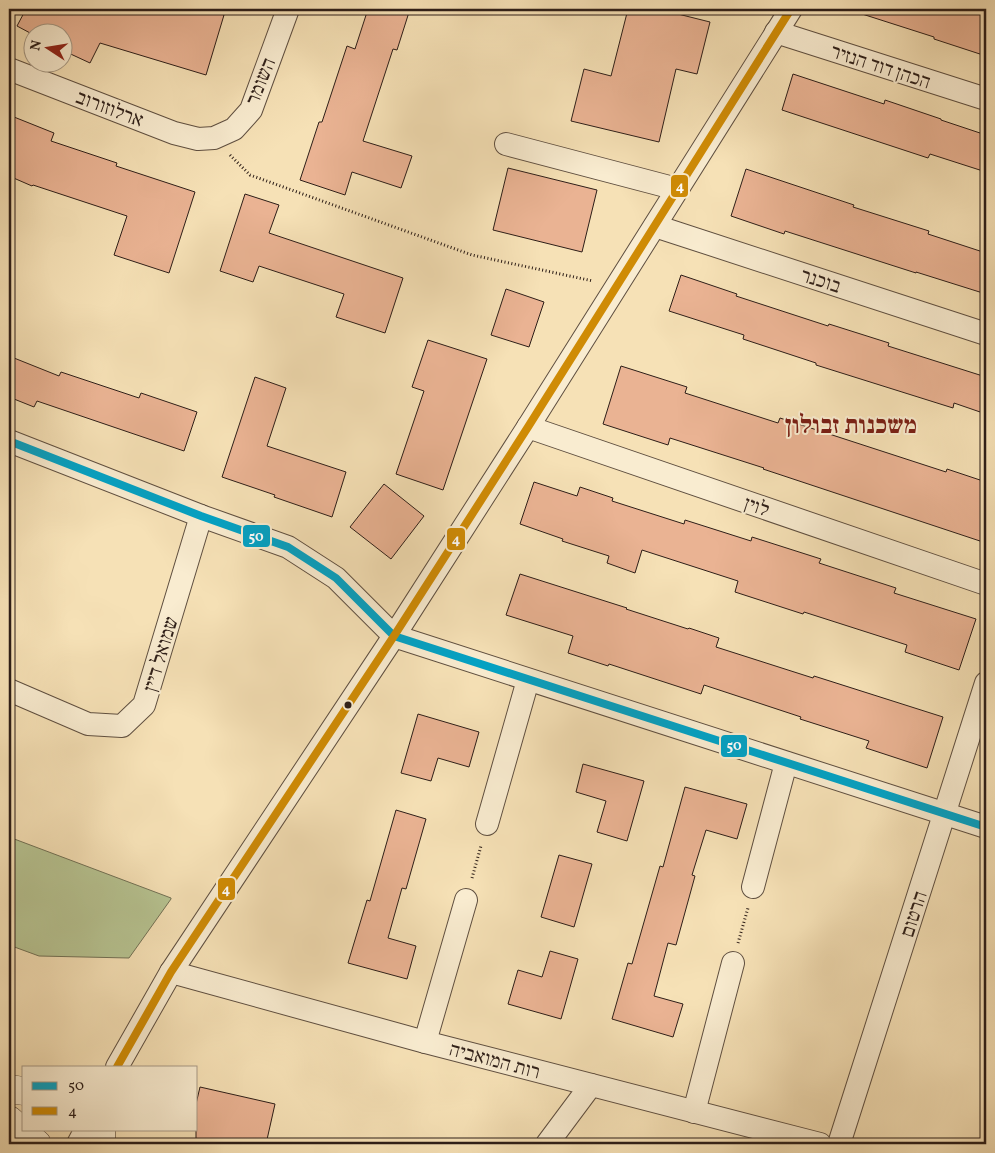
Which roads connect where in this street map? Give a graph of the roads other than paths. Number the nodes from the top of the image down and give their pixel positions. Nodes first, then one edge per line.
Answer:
1 (288, 9) edge
2 (791, 9) edge
3 (776, 32) junction
4 (9, 69) edge
5 (986, 99) edge
6 (214, 138) joint
7 (506, 144) dead end
8 (677, 189) junction
9 (655, 226) junction
10 (986, 334) edge
11 (528, 427) junction
12 (9, 441) edge
13 (201, 516) junction
14 (986, 584) edge
15 (394, 636) junction
16 (528, 680) junction
17 (986, 683) edge
18 (9, 690) edge
19 (786, 763) junction
20 (945, 814) junction
21 (487, 824) road end
22 (986, 827) edge
23 (753, 887) road end
24 (466, 900) road end
25 (733, 963) road end
26 (171, 972) junction
27 (425, 1042) junction
28 (118, 1066) edge
29 (591, 1085) junction
30 (9, 1089) edge
31 (22, 1092) edge
32 (694, 1112) junction
33 (9, 1120) edge
34 (85, 1130) edge
35 (101, 1130) edge
36 (37, 1144) edge
37 (78, 1144) edge
38 (101, 1144) edge
39 (547, 1144) edge
40 (820, 1144) edge
41 (839, 1144) edge

1 - 6 street, השומר
2 - 3 street
3 - 5 street, הכהן דוד הנזיר
3 - 8 street
4 - 6 street, ארלוזורוב
7 - 8 street
8 - 9 street
9 - 10 street, בוכנר
9 - 11 street
11 - 14 street, לוין
11 - 15 street
12 - 13 street
13 - 15 street
13 - 18 street, שמואל דיין
15 - 16 street
15 - 26 street
16 - 19 street
16 - 21 street
17 - 20 street, הרטום
19 - 20 street
19 - 23 street
20 - 22 street
20 - 41 street, הרטום
24 - 27 street
25 - 32 street
26 - 27 street, רות המואביה
26 - 28 street
27 - 29 street, רות המואביה
29 - 32 street, רות המואביה
29 - 39 street
30 - 31 main road
32 - 40 street, רות המואביה
33 - 36 main road
34 - 37 street
35 - 38 main road

